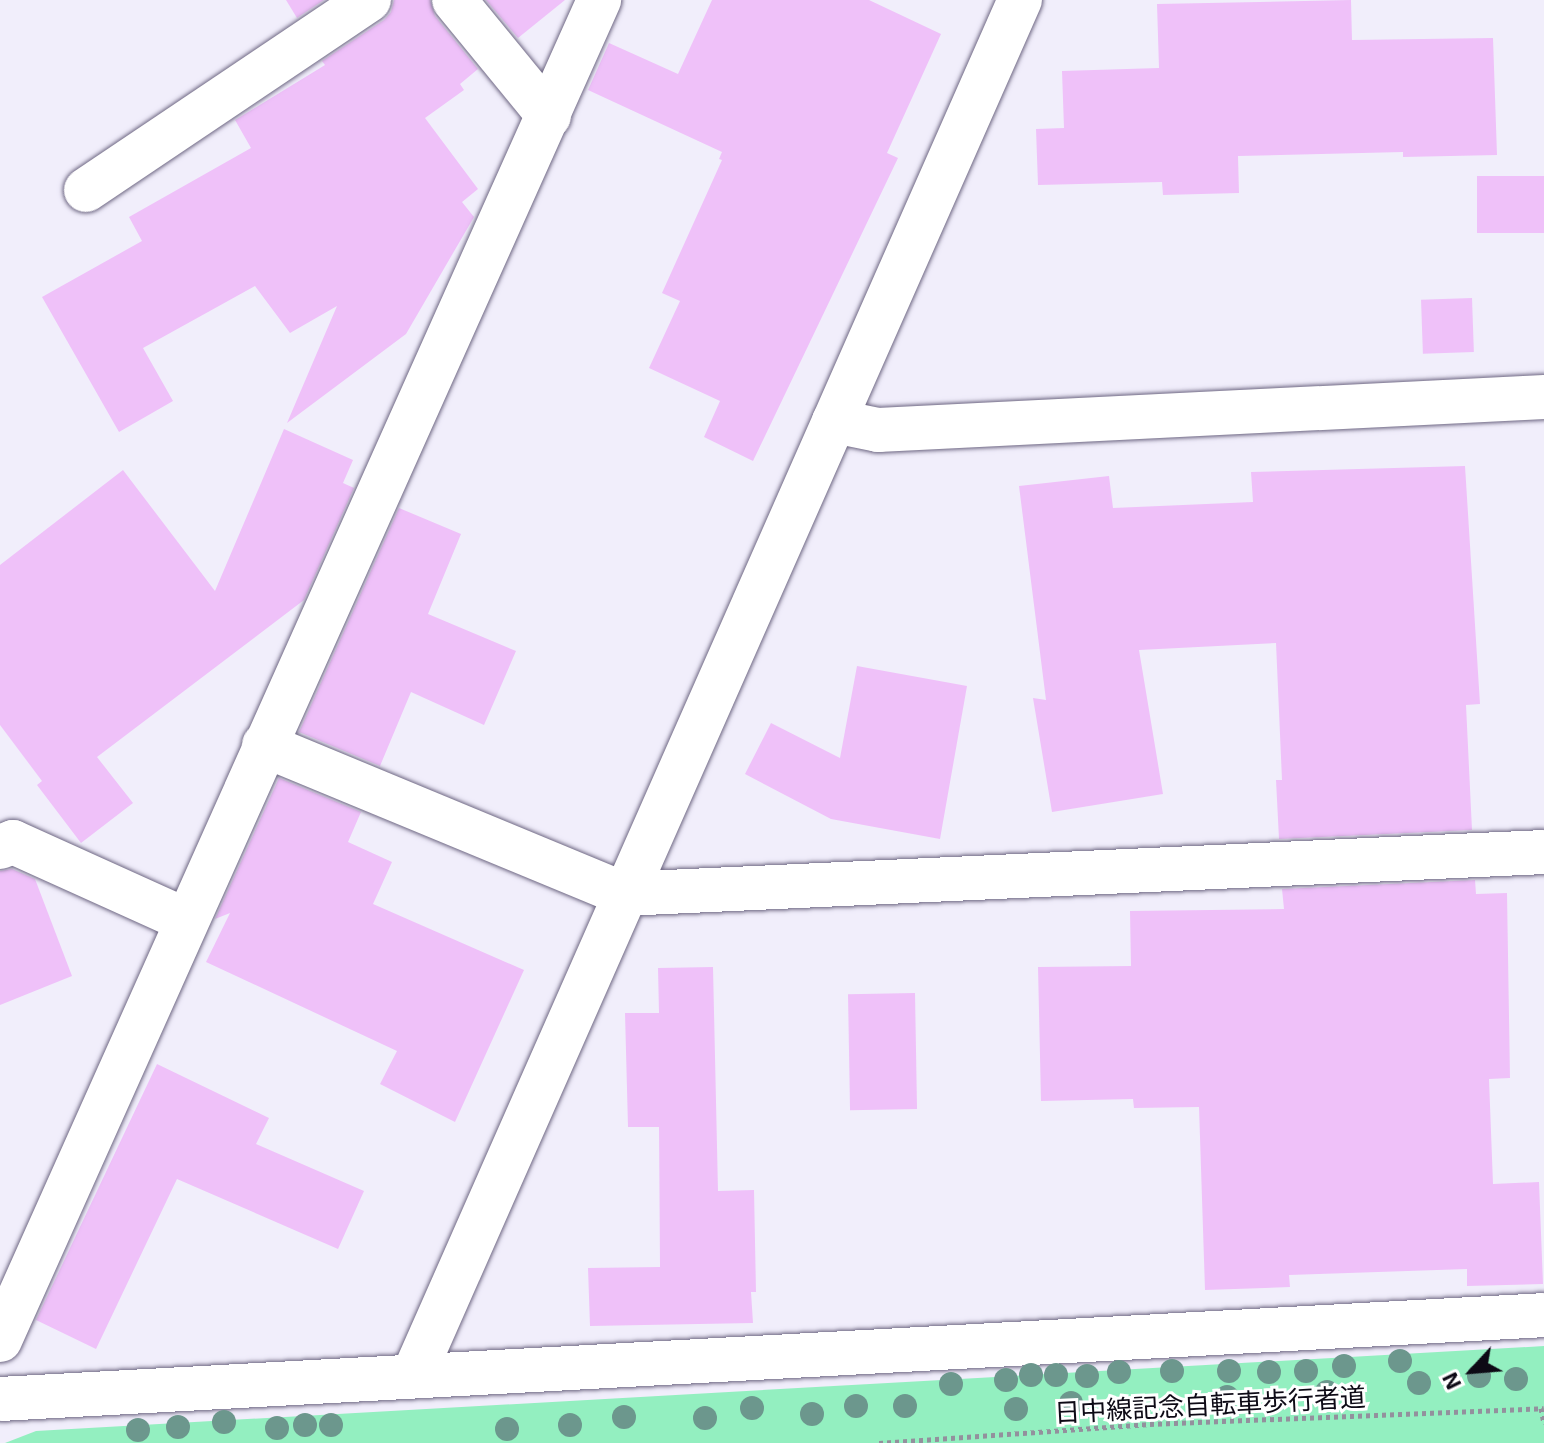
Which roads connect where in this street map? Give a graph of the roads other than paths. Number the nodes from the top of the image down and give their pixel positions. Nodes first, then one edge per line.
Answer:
1 (369, 0) edge
2 (454, 0) edge
3 (599, 0) edge
4 (1020, 0) edge
5 (549, 116) junction
6 (86, 190) dead end
7 (1544, 397) edge
8 (834, 421) junction
9 (264, 745) junction
10 (0, 847) edge
11 (1544, 852) edge
12 (623, 894) junction
13 (186, 920) junction
14 (1544, 1315) edge
15 (0, 1340) edge
16 (413, 1376) junction
17 (0, 1399) edge

1 - 6 street
2 - 5 street
3 - 5 street
4 - 8 street
5 - 9 street
7 - 8 street
8 - 12 street
9 - 12 street
9 - 13 street
10 - 13 street
11 - 12 street
12 - 16 street
13 - 15 street
14 - 16 street
16 - 17 street

